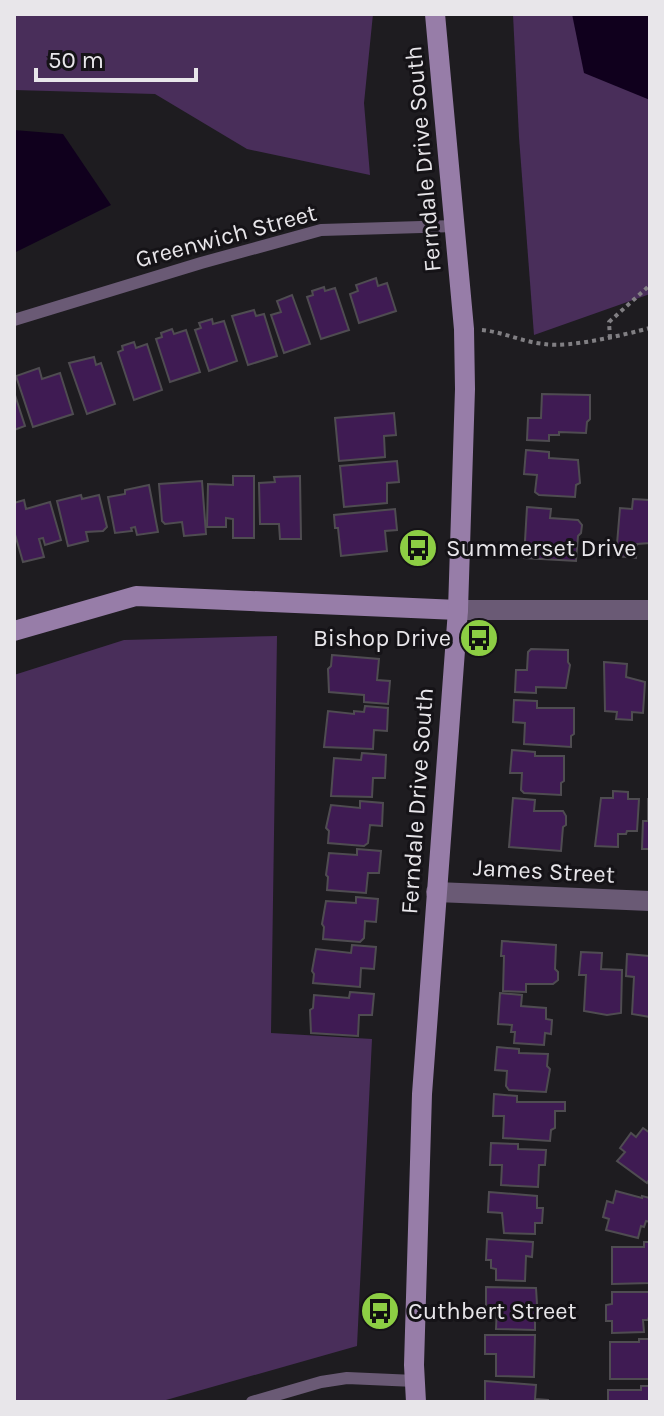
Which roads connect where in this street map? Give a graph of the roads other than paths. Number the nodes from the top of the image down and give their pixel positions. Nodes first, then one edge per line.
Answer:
1 (435, 14) edge
2 (455, 226) junction
3 (14, 320) edge
4 (458, 610) junction
5 (650, 610) edge
6 (14, 631) edge
7 (436, 892) junction
8 (650, 901) edge
9 (415, 1381) junction
10 (252, 1402) edge
11 (416, 1402) edge

1 - 2 main road, Ferndale Drive South
2 - 3 lane, Greenwich Street
2 - 4 main road, Ferndale Drive South
4 - 5 street
4 - 6 main road
4 - 7 main road, Ferndale Drive South
7 - 8 street, James Street
7 - 9 main road, Ferndale Drive South
9 - 10 lane
9 - 11 main road, Ferndale Drive South

